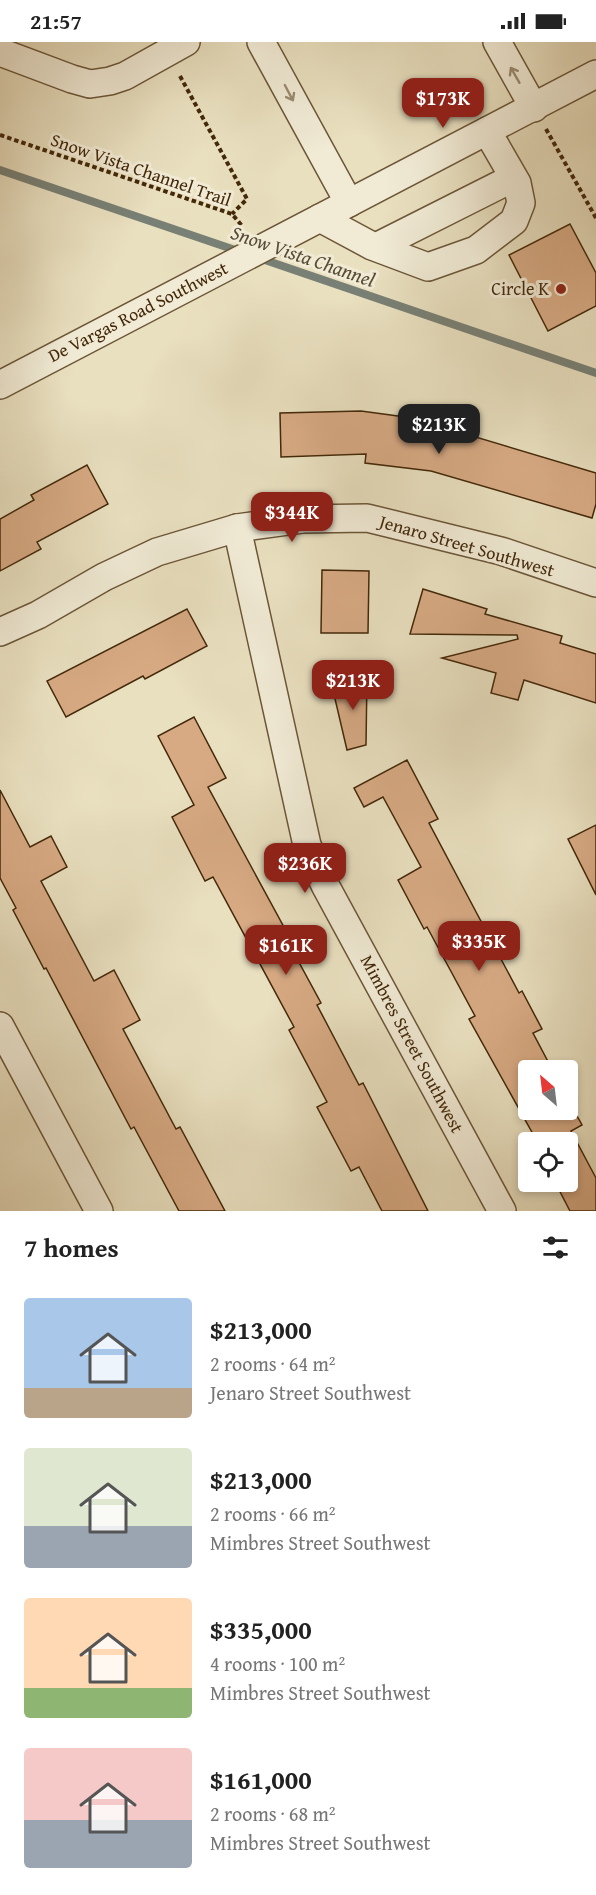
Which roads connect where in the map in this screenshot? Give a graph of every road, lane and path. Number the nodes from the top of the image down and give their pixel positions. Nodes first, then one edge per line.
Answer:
1 (261, 42) edge
2 (497, 42) edge
3 (177, 47) edge
4 (0, 52) edge
5 (596, 74) edge
6 (534, 108) junction
7 (488, 131) junction
8 (0, 135) edge
9 (513, 178) junction
10 (349, 203) junction
11 (232, 214) junction
12 (596, 218) edge
13 (315, 221) junction
14 (376, 248) junction
15 (261, 249) junction
16 (0, 385) edge
17 (237, 528) junction
18 (596, 583) edge
19 (0, 632) edge
20 (0, 1026) edge
21 (99, 1211) edge
22 (502, 1211) edge

1 -> 10 street
6 -> 2 street
3 - 4 street
3 - 11 path
5 - 6 street, De Vargas Road Southwest
6 - 7 street, De Vargas Road Southwest
6 - 12 path
7 - 9 street
7 - 10 street, De Vargas Road Southwest
8 - 11 path, Snow Vista Channel Trail
9 - 14 street
9 - 14 street
10 - 13 street, De Vargas Road Southwest
11 - 15 path, Snow Vista Channel Trail
13 - 14 street
13 - 15 street, De Vargas Road Southwest
15 - 16 street, De Vargas Road Southwest
17 - 18 street, Jenaro Street Southwest
17 - 19 street, Jenaro Street Southwest
17 - 22 street, Mimbres Street Southwest
20 - 21 street

